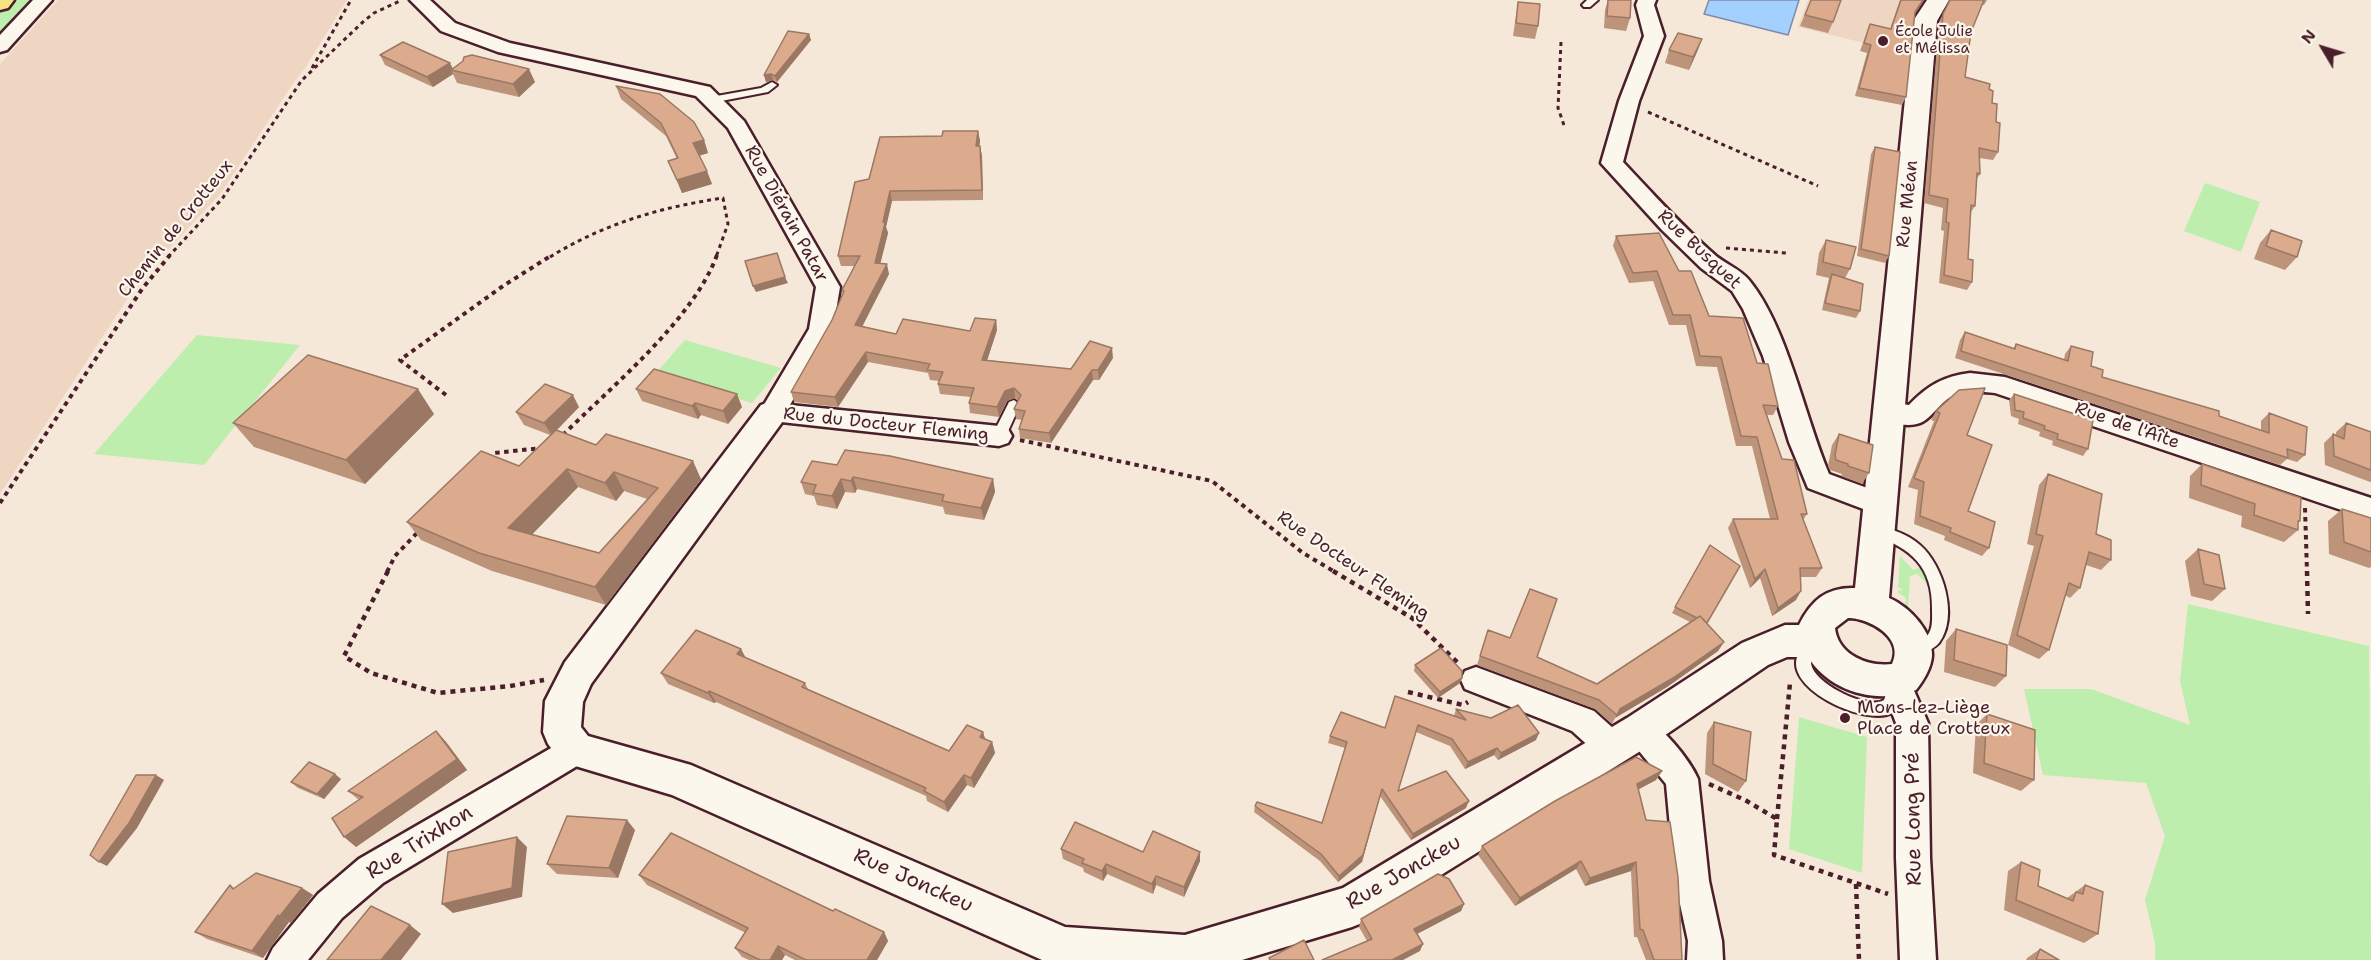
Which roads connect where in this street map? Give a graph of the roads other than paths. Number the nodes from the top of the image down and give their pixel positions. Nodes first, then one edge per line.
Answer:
1 (43, 0) edge
2 (419, 0) edge
3 (1647, 0) edge
4 (1938, 0) edge
5 (0, 46) edge
6 (772, 85) dead end
7 (711, 100) junction
8 (1014, 405) edge
9 (1887, 412) junction
10 (772, 413) junction
11 (999, 436) joint
12 (2371, 509) edge
13 (1878, 517) junction
14 (1871, 606) junction
15 (1915, 650) junction
16 (1809, 654) junction
17 (1895, 681) junction
18 (1484, 683) road end
19 (1627, 739) junction
20 (576, 750) junction
21 (285, 960) edge
22 (1705, 960) edge
23 (1918, 960) edge

1 - 5 street
2 - 7 street, Rue Diérain Patar
3 - 13 street, Rue Busquet
4 - 9 street, Rue Méan
6 - 7 lane
7 - 10 street, Rue Diérain Patar
8 - 11 lane
9 - 12 street, Rue de l'Aîte
9 - 13 street, Rue Méan
10 - 11 street, Rue du Docteur Fleming
10 - 20 street, Rue Diérain Patar
13 - 14 street, Rue Méan
13 - 15 lane
14 - 15 street
14 - 16 street
15 - 17 street
16 - 17 street
16 - 19 street, Rue Jonckeu
17 - 23 street, Rue Long Pré
18 - 19 street
19 - 20 street, Rue Jonckeu
19 - 22 street
20 - 21 street, Rue Trixhon

